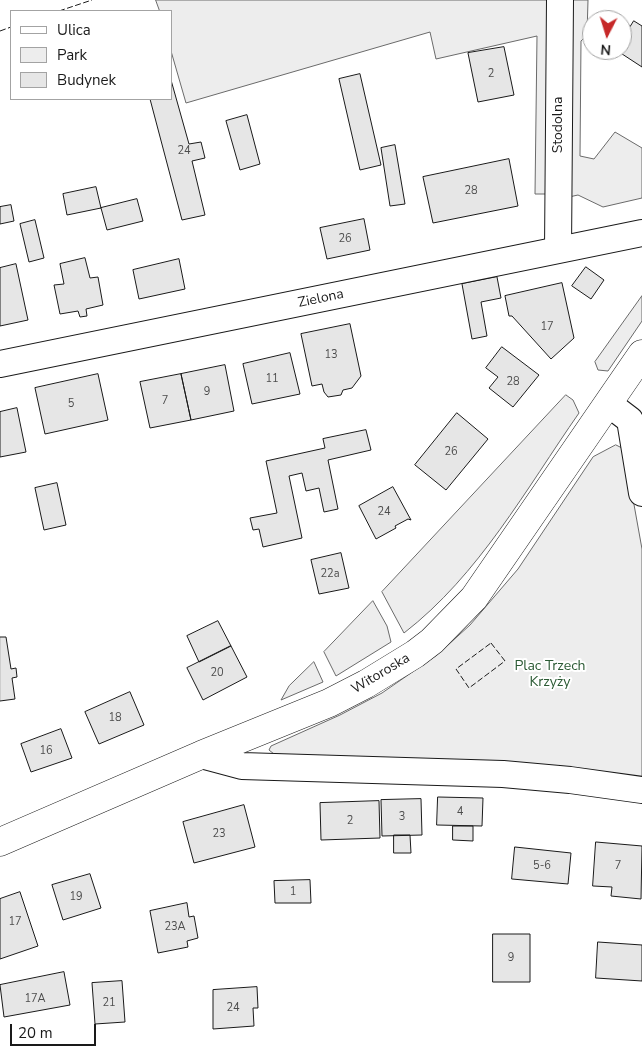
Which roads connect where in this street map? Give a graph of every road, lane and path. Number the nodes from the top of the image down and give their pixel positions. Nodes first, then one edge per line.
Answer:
1 (560, 0) edge
2 (642, 233) edge
3 (558, 250) junction
4 (642, 354) edge
5 (0, 364) edge
6 (609, 404) junction
7 (642, 493) edge
8 (201, 755) junction
9 (642, 790) edge
10 (0, 842) edge

1 - 3 street, Stodolna
2 - 3 street, Zielona
3 - 5 street, Zielona
4 - 6 main road, Witoroska
6 - 7 street
6 - 8 main road, Witoroska
8 - 9 street
8 - 10 main road, Witoroska

